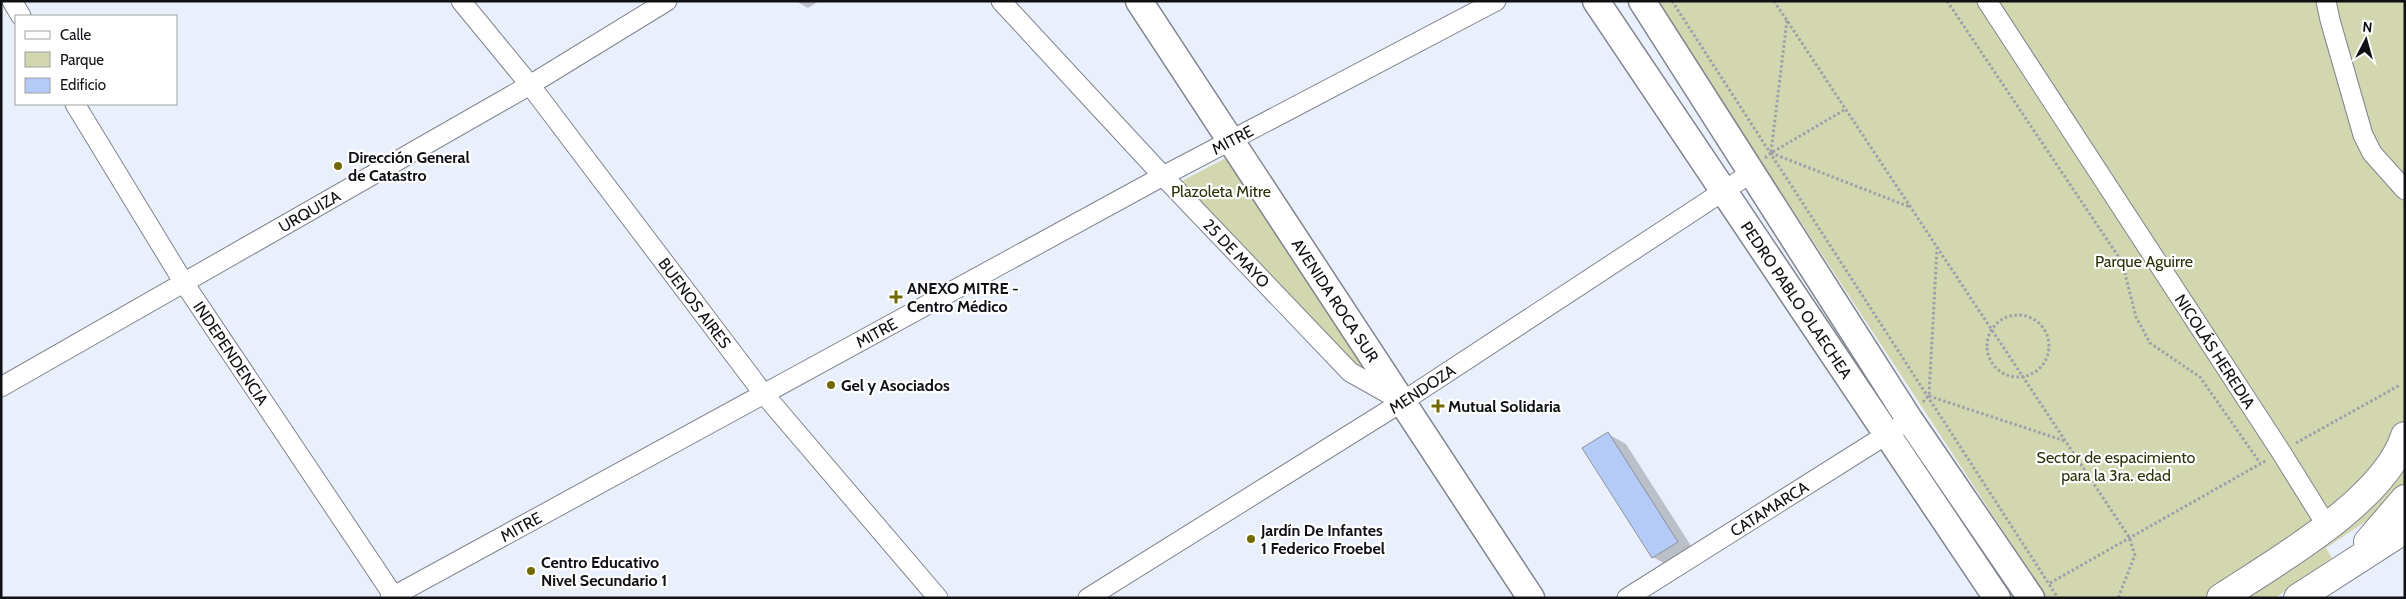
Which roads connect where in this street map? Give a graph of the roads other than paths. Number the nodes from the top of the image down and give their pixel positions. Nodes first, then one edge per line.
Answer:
1 (12, 1) edge
2 (461, 1) edge
3 (667, 1) edge
4 (1001, 1) edge
5 (1139, 1) edge
6 (1496, 1) edge
7 (1596, 1) edge
8 (1642, 1) edge
9 (1987, 1) edge
10 (2326, 1) edge
11 (20, 15) edge
12 (530, 85) junction
13 (76, 105) edge
14 (1231, 140) junction
15 (1751, 173) junction
16 (1163, 176) junction
17 (2405, 190) edge
18 (1724, 192) junction
19 (184, 283) junction
20 (1, 387) edge
21 (763, 393) junction
22 (1402, 402) junction
23 (1910, 419) junction
24 (1888, 434) junction
25 (2405, 436) edge
26 (2405, 499) edge
27 (2327, 526) junction
28 (2405, 529) edge
29 (2349, 564) junction
30 (2041, 590) edge
31 (393, 597) edge
32 (938, 598) edge
33 (1088, 598) edge
34 (1532, 598) edge
35 (1627, 598) edge
36 (1997, 598) edge
37 (2221, 598) edge
38 (2298, 598) edge

1 - 11 street
2 - 12 street, BUENOS AIRES
3 - 12 street, URQUIZA
4 - 16 street, 25 DE MAYO
5 - 14 street, AVENIDA ROCA SUR
6 - 14 street, MITRE
7 - 18 street, PEDRO PABLO OLAECHEA
8 - 15 street, PEDRO PABLO OLAECHEA
9 - 27 street, NICOLÁS HEREDIA
10 - 17 street
12 - 19 street, URQUIZA
12 - 21 street, BUENOS AIRES
13 - 19 street, INDEPENDENCIA
14 - 16 street, MITRE
14 - 22 street, AVENIDA ROCA SUR
15 - 18 street, MENDOZA
15 - 23 street, PEDRO PABLO OLAECHEA
16 - 21 street, MITRE
16 - 22 street, 25 DE MAYO
18 - 22 street, MENDOZA
18 - 24 street, PEDRO PABLO OLAECHEA
19 - 20 street, URQUIZA
19 - 31 street, INDEPENDENCIA
21 - 31 street, MITRE
21 - 32 street, BUENOS AIRES
22 - 33 street, MENDOZA
22 - 34 street, AVENIDA ROCA SUR
23 - 24 street, CATAMARCA
23 - 30 street, PEDRO PABLO OLAECHEA
24 - 35 street, CATAMARCA
24 - 36 street, PEDRO PABLO OLAECHEA
25 - 27 highway
26 - 29 highway
27 - 37 highway
28 - 29 highway
29 - 38 highway

